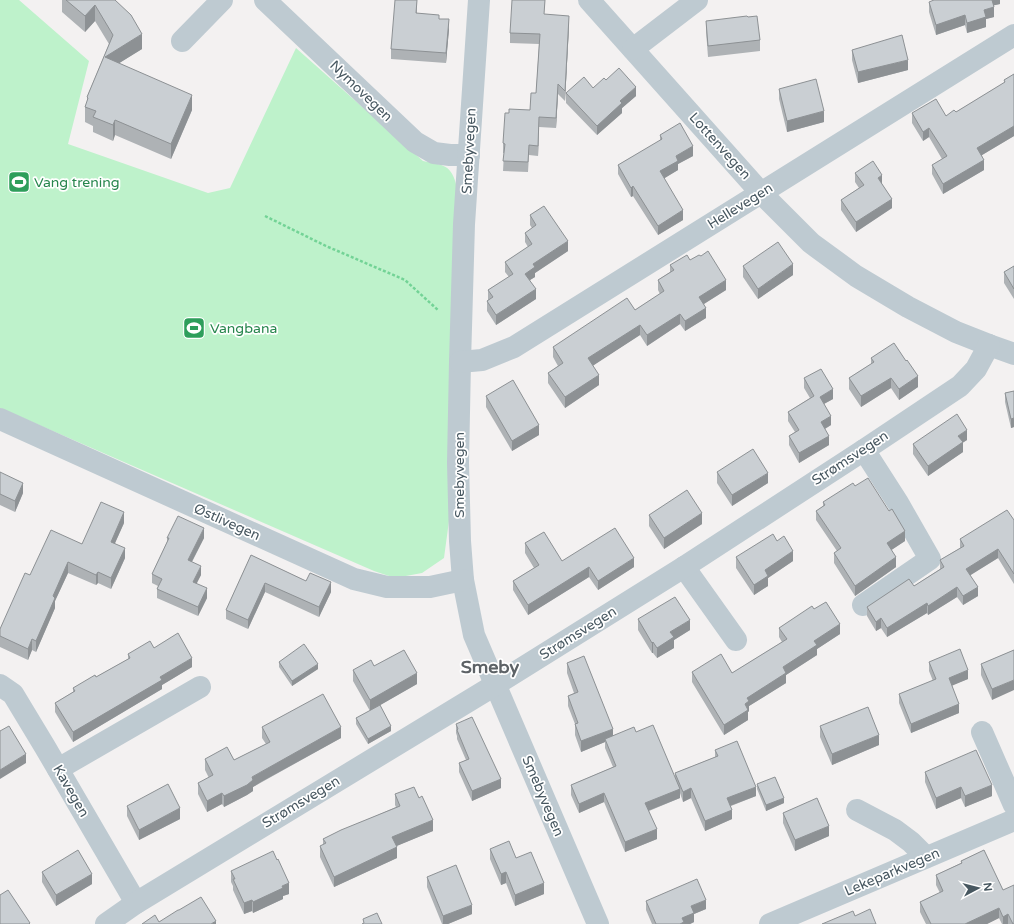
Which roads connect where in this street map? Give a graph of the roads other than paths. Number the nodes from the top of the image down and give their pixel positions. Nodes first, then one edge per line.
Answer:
1 (222, 0) edge
2 (266, 0) edge
3 (479, 0) edge
4 (589, 0) edge
5 (697, 0) edge
6 (1014, 35) edge
7 (182, 42) dead end
8 (634, 49) junction
9 (468, 155) junction
10 (761, 193) junction
11 (989, 346) junction
12 (1014, 354) edge
13 (460, 362) junction
14 (0, 419) edge
15 (864, 450) junction
16 (684, 567) junction
17 (463, 580) junction
18 (863, 605) dead end
19 (736, 640) dead end
20 (0, 685) edge
21 (495, 685) junction
22 (200, 687) dead end
23 (982, 732) dead end
24 (58, 769) junction
25 (1014, 805) edge
26 (858, 810) dead end
27 (1014, 820) edge
28 (926, 857) junction
29 (136, 903) junction
30 (106, 924) edge
31 (598, 924) edge
32 (770, 924) edge

1 - 7 street
2 - 9 street, Nymovegen
3 - 9 street, Smebyvegen
4 - 8 street, Lottenvegen
5 - 8 street
6 - 10 street, Hellevegen
8 - 10 street, Lottenvegen
9 - 13 street, Smebyvegen
10 - 11 street, Lottenvegen
10 - 13 street, Hellevegen
11 - 12 street, Lottenvegen
11 - 15 street, Strømsvegen
13 - 17 street, Smebyvegen
14 - 17 street, Østlivegen
15 - 16 street, Strømsvegen
15 - 18 street
16 - 19 street
16 - 21 street, Strømsvegen
17 - 21 street, Smebyvegen
20 - 24 street, Kavegen
21 - 29 street, Strømsvegen
21 - 31 street, Smebyvegen
22 - 24 street
23 - 25 street
24 - 29 street, Kavegen
26 - 28 street
27 - 28 street, Lekeparkvegen
28 - 32 street, Lekeparkvegen
29 - 30 street, Strømsvegen

